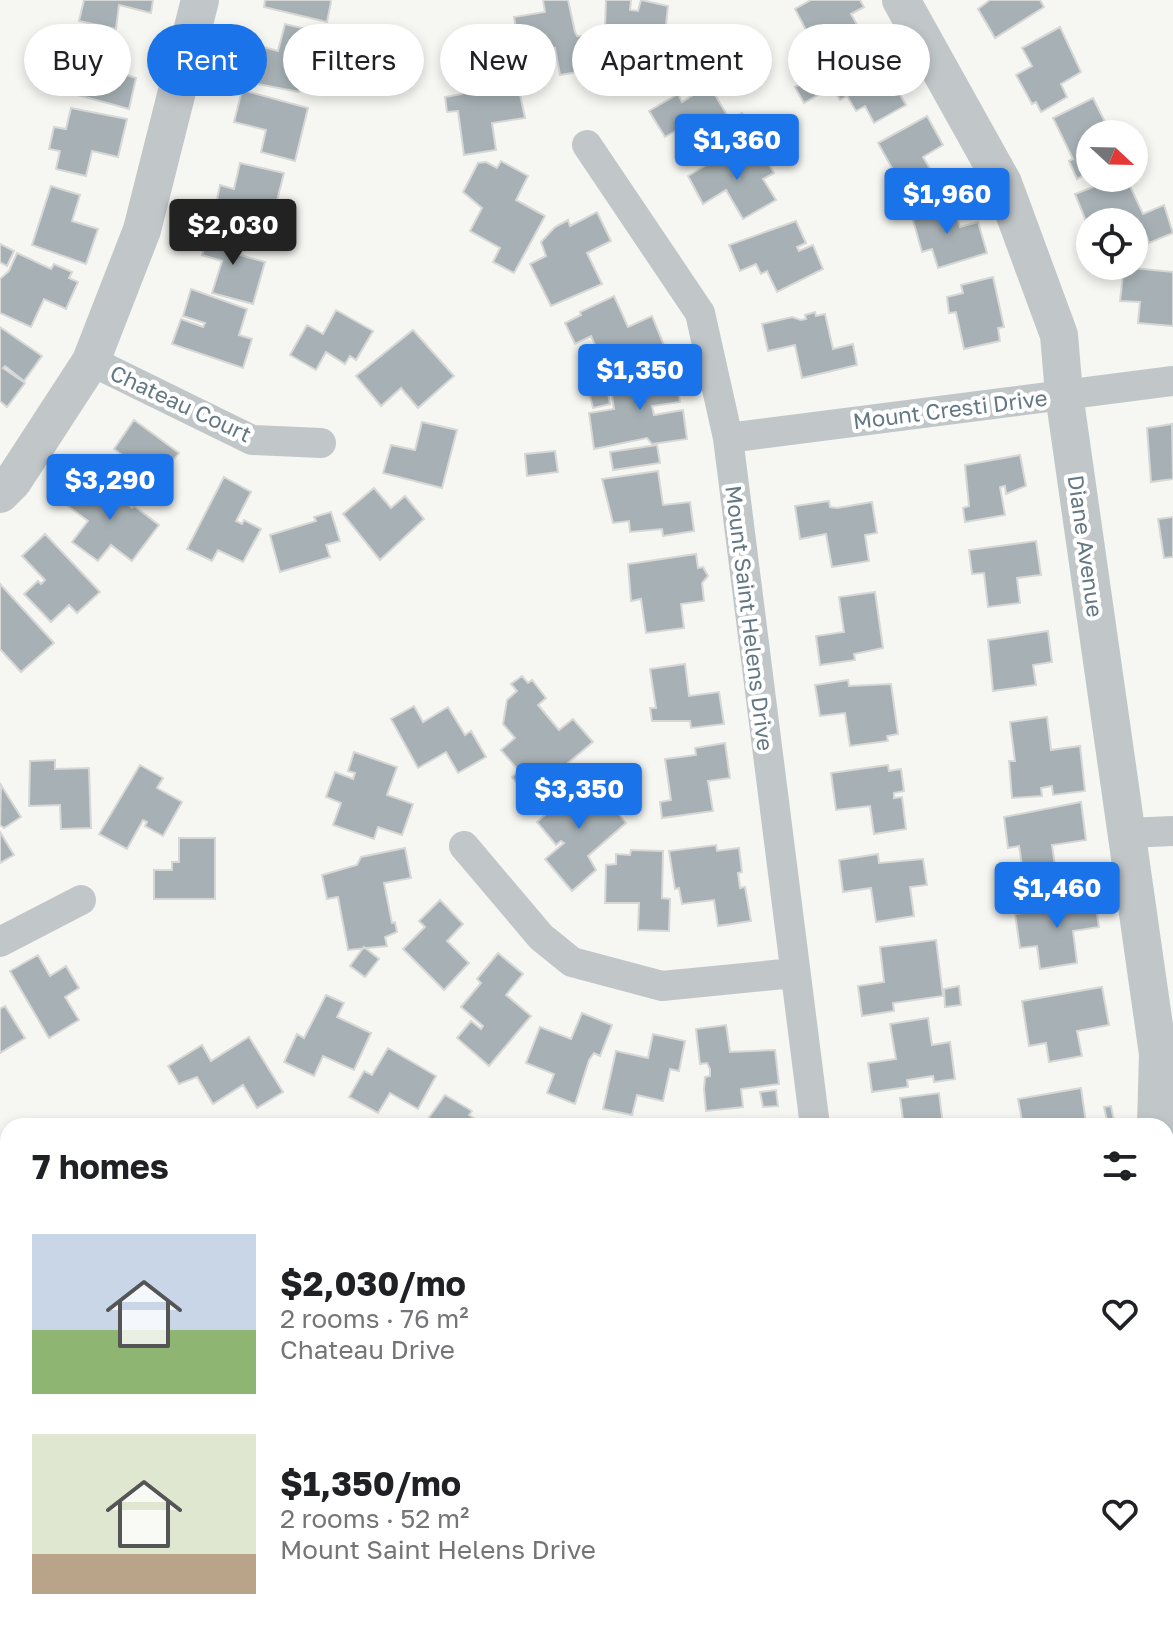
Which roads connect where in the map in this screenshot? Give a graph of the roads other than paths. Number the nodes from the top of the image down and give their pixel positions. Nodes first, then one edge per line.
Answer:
1 (200, 0) edge
2 (901, 0) edge
3 (587, 145) dead end
4 (91, 361) junction
5 (1173, 381) edge
6 (1064, 394) junction
7 (728, 438) junction
8 (321, 443) dead end
9 (0, 494) edge
10 (1173, 831) edge
11 (1127, 833) junction
12 (464, 846) dead end
13 (81, 900) dead end
14 (0, 942) edge
15 (794, 973) junction
16 (814, 1118) edge
17 (1156, 1118) edge

1 - 4 street
2 - 6 street, Diane Avenue
3 - 7 street, Mount Saint Helens Drive
4 - 8 street, Chateau Court
4 - 9 street
5 - 6 street, Mount Cresti Drive
6 - 7 street, Mount Cresti Drive
6 - 11 street, Diane Avenue
7 - 15 street, Mount Saint Helens Drive
10 - 11 street
11 - 17 street, Diane Avenue
12 - 15 street
13 - 14 street
15 - 16 street, Mount Saint Helens Drive

